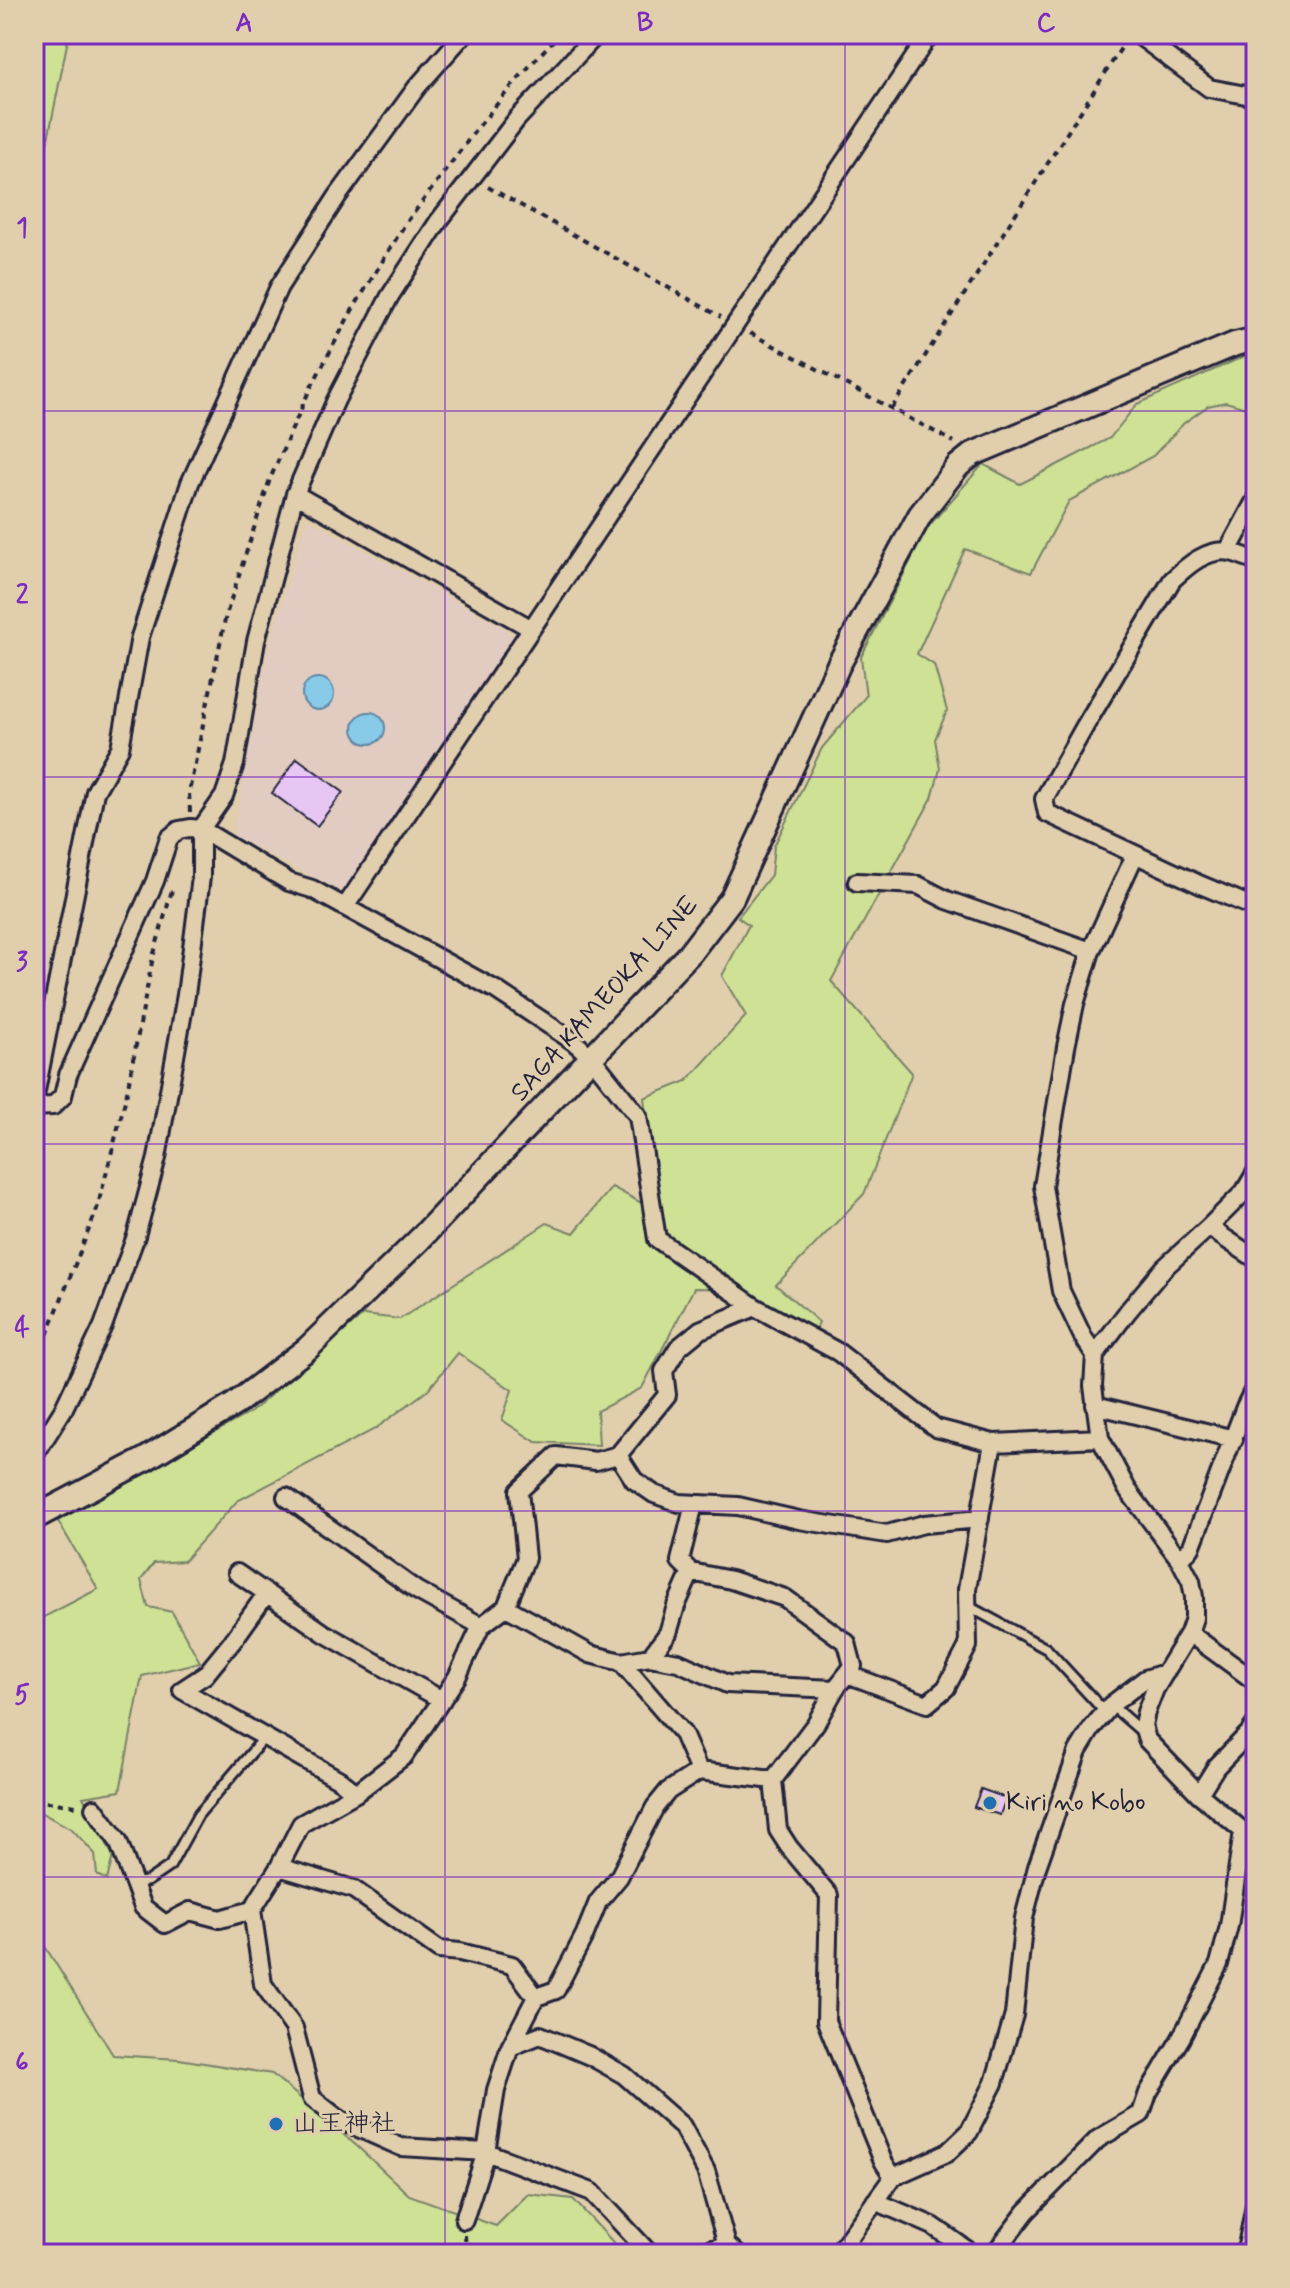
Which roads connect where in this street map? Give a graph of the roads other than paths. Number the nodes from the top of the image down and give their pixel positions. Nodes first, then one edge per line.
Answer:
1 (464, 34) edge
2 (597, 34) edge
3 (930, 34) edge
4 (1137, 34) edge
5 (1256, 97) edge
6 (1256, 339) edge
7 (295, 494) junction
8 (1256, 499) edge
9 (1228, 551) junction
10 (1256, 561) edge
11 (530, 628) junction
12 (201, 829) junction
13 (1135, 855) junction
14 (857, 882) dead end
15 (345, 907) junction
16 (1256, 908) edge
17 (1091, 951) junction
18 (592, 1058) junction
19 (34, 1101) edge
20 (34, 1107) edge
21 (1256, 1172) edge
22 (1210, 1226) junction
23 (1256, 1259) edge
24 (755, 1307) junction
25 (1095, 1355) junction
26 (1256, 1385) edge
27 (1095, 1405) junction
28 (1251, 1410) edge
29 (1100, 1438) junction
30 (1234, 1439) junction
31 (993, 1443) junction
32 (618, 1455) junction
33 (34, 1456) edge
34 (286, 1497) dead end
35 (694, 1504) junction
36 (34, 1518) edge
37 (980, 1519) junction
38 (1180, 1560) junction
39 (691, 1572) junction
40 (237, 1573) dead end
41 (267, 1593) junction
42 (967, 1605) junction
43 (506, 1607) junction
44 (481, 1626) junction
45 (1189, 1633) junction
46 (650, 1657) junction
47 (621, 1662) junction
48 (1165, 1673) junction
49 (847, 1674) junction
50 (1256, 1682) edge
51 (835, 1689) junction
52 (442, 1700) junction
53 (1108, 1709) junction
54 (1256, 1723) edge
55 (1146, 1735) junction
56 (265, 1737) junction
57 (699, 1771) junction
58 (773, 1780) junction
59 (356, 1793) junction
60 (1199, 1794) junction
61 (94, 1808) road end
62 (1243, 1831) junction
63 (1256, 1846) edge
64 (279, 1867) junction
65 (134, 1884) junction
66 (252, 1910) junction
67 (536, 1997) junction
68 (510, 2047) junction
69 (486, 2152) junction
70 (893, 2177) junction
71 (1256, 2200) edge
72 (875, 2201) junction
73 (464, 2220) dead end
74 (732, 2249) edge
75 (650, 2254) edge
76 (692, 2254) edge
77 (837, 2254) edge
78 (973, 2254) edge
79 (994, 2254) edge
80 (1243, 2254) edge

1 - 19 street
2 - 7 street
3 - 11 street
4 - 5 street
6 - 18 main road, SAGA KAMEOKA LINE
7 - 11 street
7 - 12 street
8 - 9 street
9 - 10 street
9 - 13 street
11 - 15 street
12 - 15 street
12 - 20 street
12 - 33 street
13 - 16 street
13 - 17 street
14 - 17 street
15 - 18 street
17 - 25 street
18 - 24 street
18 - 36 main road, SAGA KAMEOKA LINE
21 - 22 street
22 - 23 street
22 - 25 street
24 - 31 street
24 - 32 street
25 - 27 street
26 - 28 street
27 - 29 street
27 - 30 street
28 - 30 street
29 - 31 street
29 - 38 street
30 - 38 street
31 - 37 street
32 - 35 street
32 - 43 street
34 - 44 street
35 - 37 street
35 - 39 street
37 - 42 street
38 - 45 street
39 - 46 street
39 - 49 street
40 - 41 street
41 - 52 street
41 - 56 street
42 - 49 street
42 - 53 lane
43 - 44 street
43 - 47 street
44 - 52 street
45 - 48 street
45 - 50 street
46 - 47 street
46 - 51 street
47 - 57 street
48 - 53 street
48 - 55 street
49 - 51 street
51 - 58 street
52 - 59 street
53 - 55 lane
53 - 70 street
54 - 60 street
55 - 60 street
56 - 59 street
56 - 65 lane
57 - 58 street
57 - 67 street
58 - 70 street
59 - 64 street
60 - 62 street
61 - 65 street
62 - 63 street
62 - 79 street
64 - 66 street
64 - 67 street
65 - 66 street
66 - 69 street
67 - 68 street
68 - 69 street
68 - 74 street
69 - 73 street
69 - 75 street
70 - 72 street
71 - 80 street
72 - 77 street
72 - 78 street
74 - 76 street

